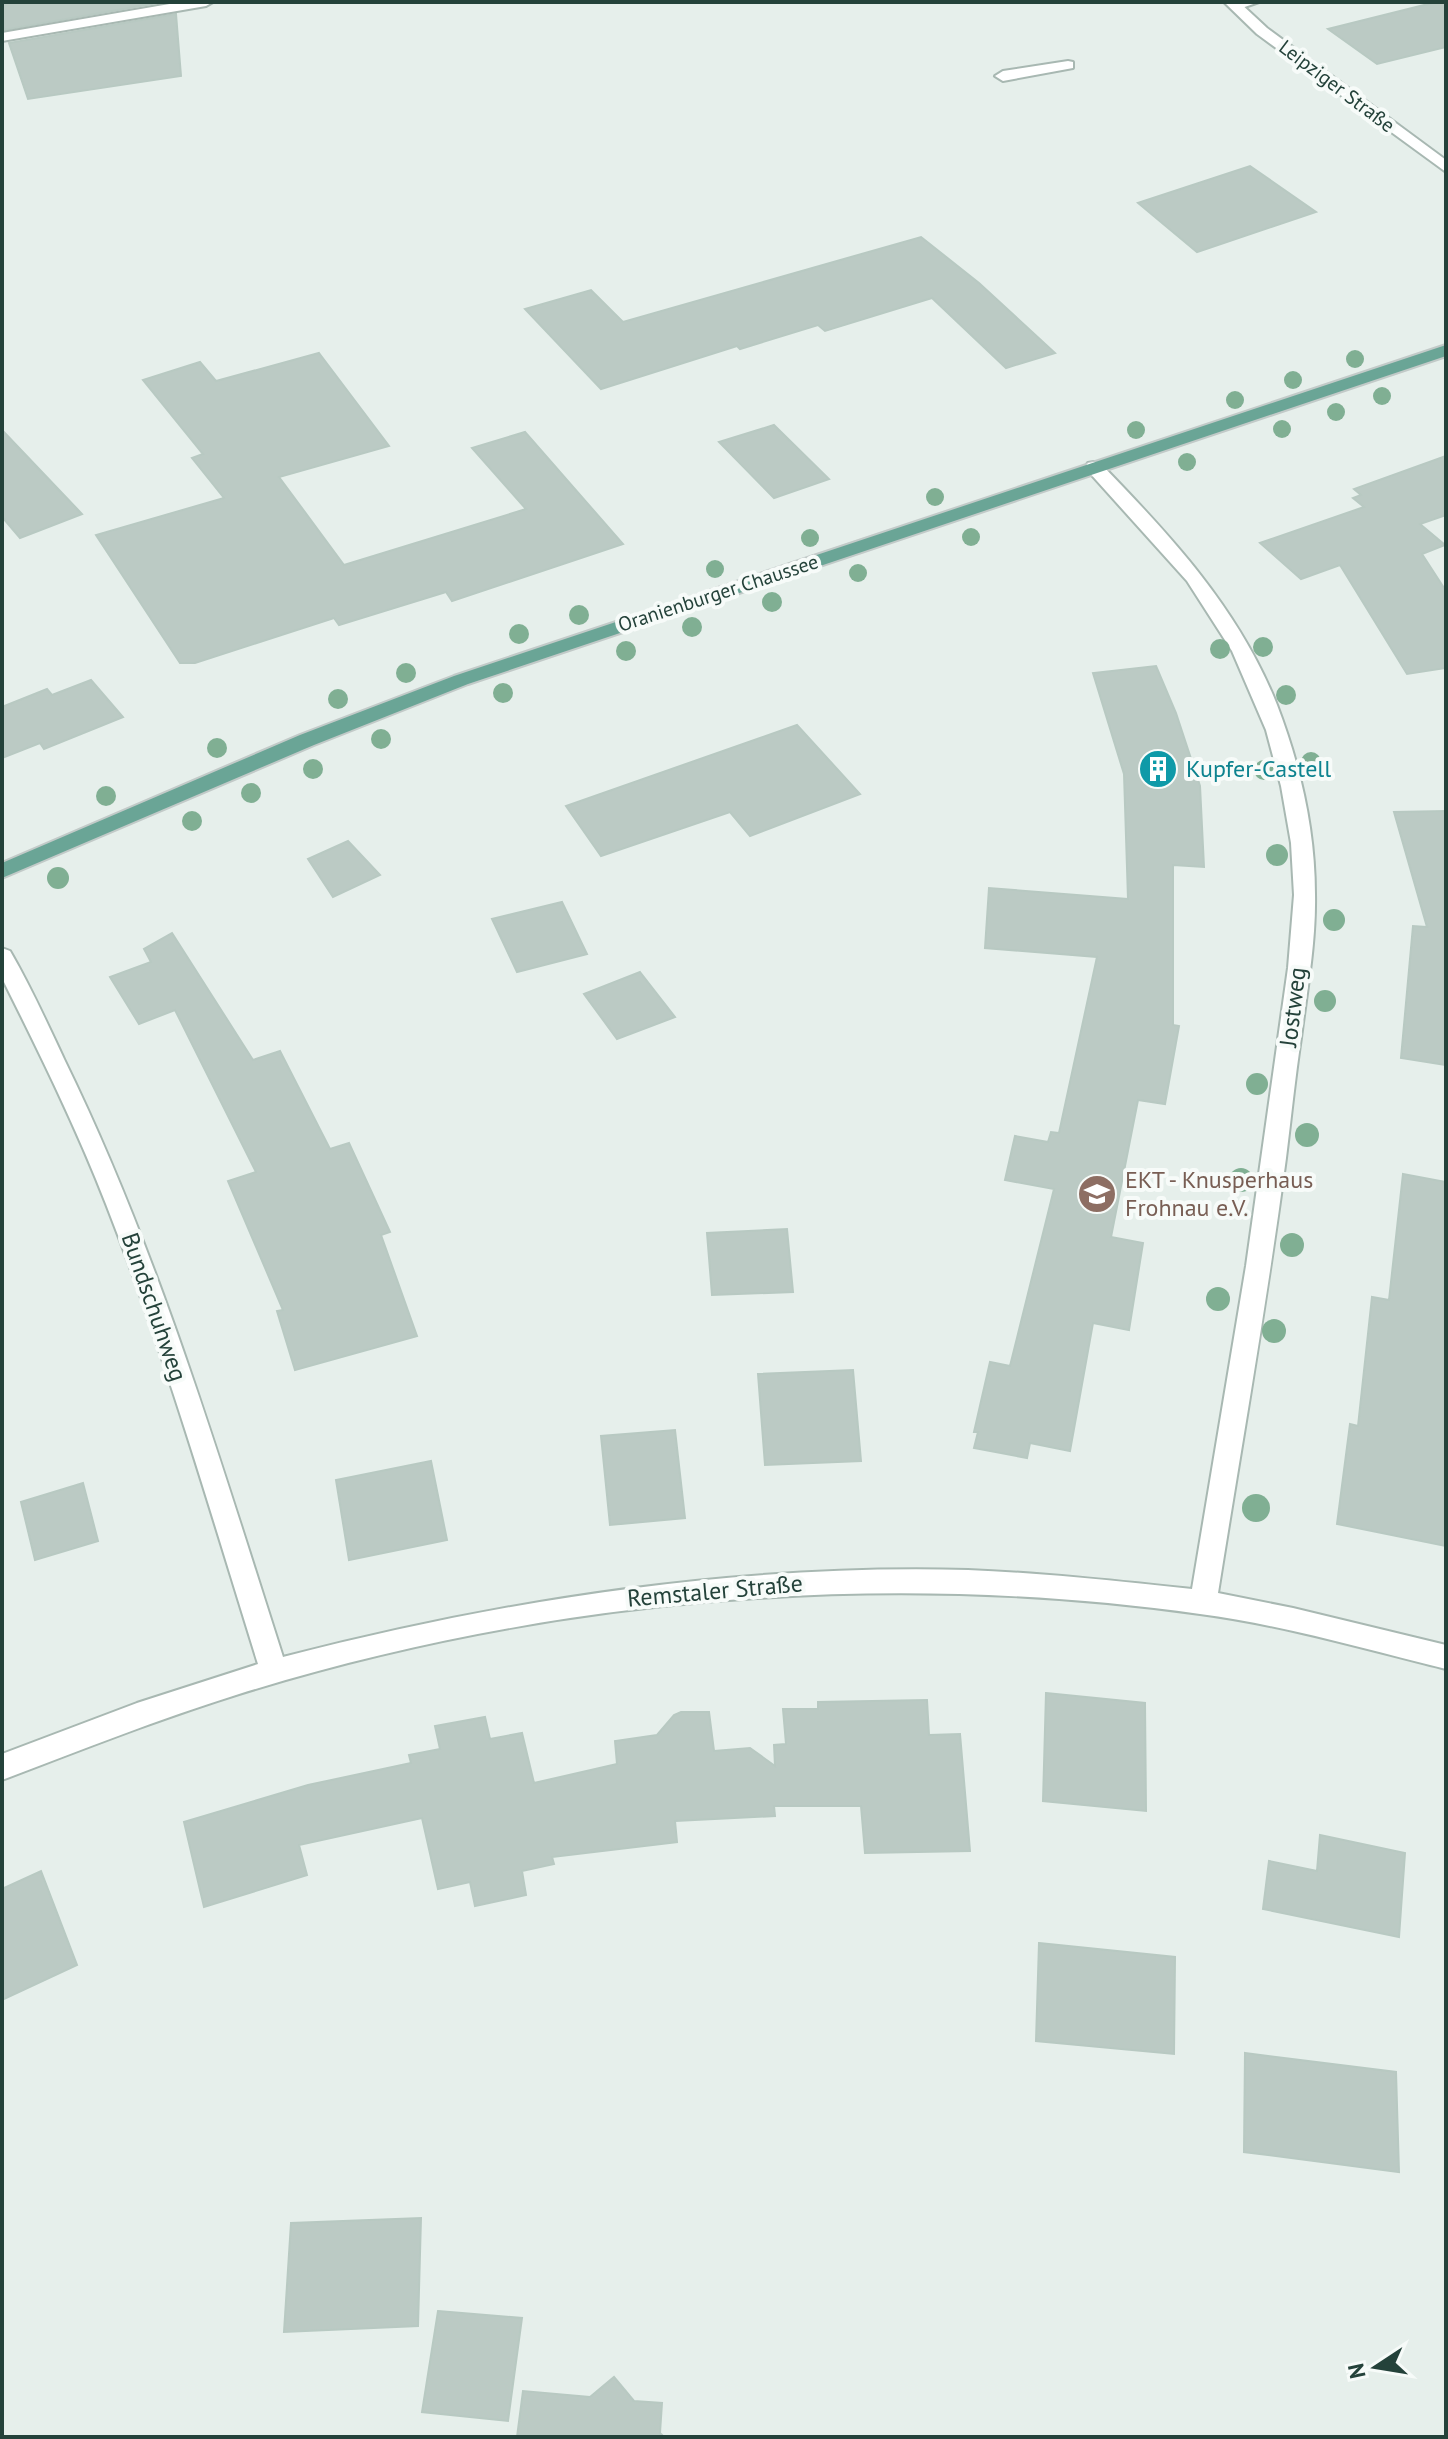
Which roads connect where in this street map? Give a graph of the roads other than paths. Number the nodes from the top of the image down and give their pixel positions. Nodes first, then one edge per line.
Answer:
1 (206, 2) edge
2 (1252, 2) edge
3 (1234, 4) edge
4 (2, 37) edge
5 (1068, 65) dead end
6 (1003, 76) dead end
7 (1446, 167) edge
8 (1446, 350) edge
9 (1094, 467) junction
10 (2, 871) edge
11 (2, 956) edge
12 (1203, 1602) junction
13 (1446, 1657) edge
14 (274, 1671) junction
15 (2, 1767) edge

1 - 4 street
2 - 3 street
3 - 7 street, Leipziger Straße
5 - 6 street
8 - 9 main road, Oranienburger Chaussee
9 - 10 main road, Oranienburger Chaussee
9 - 12 street, Jostweg
11 - 14 street, Bundschuhweg
12 - 13 street, Remstaler Straße
12 - 14 street, Remstaler Straße
14 - 15 street, Remstaler Straße

